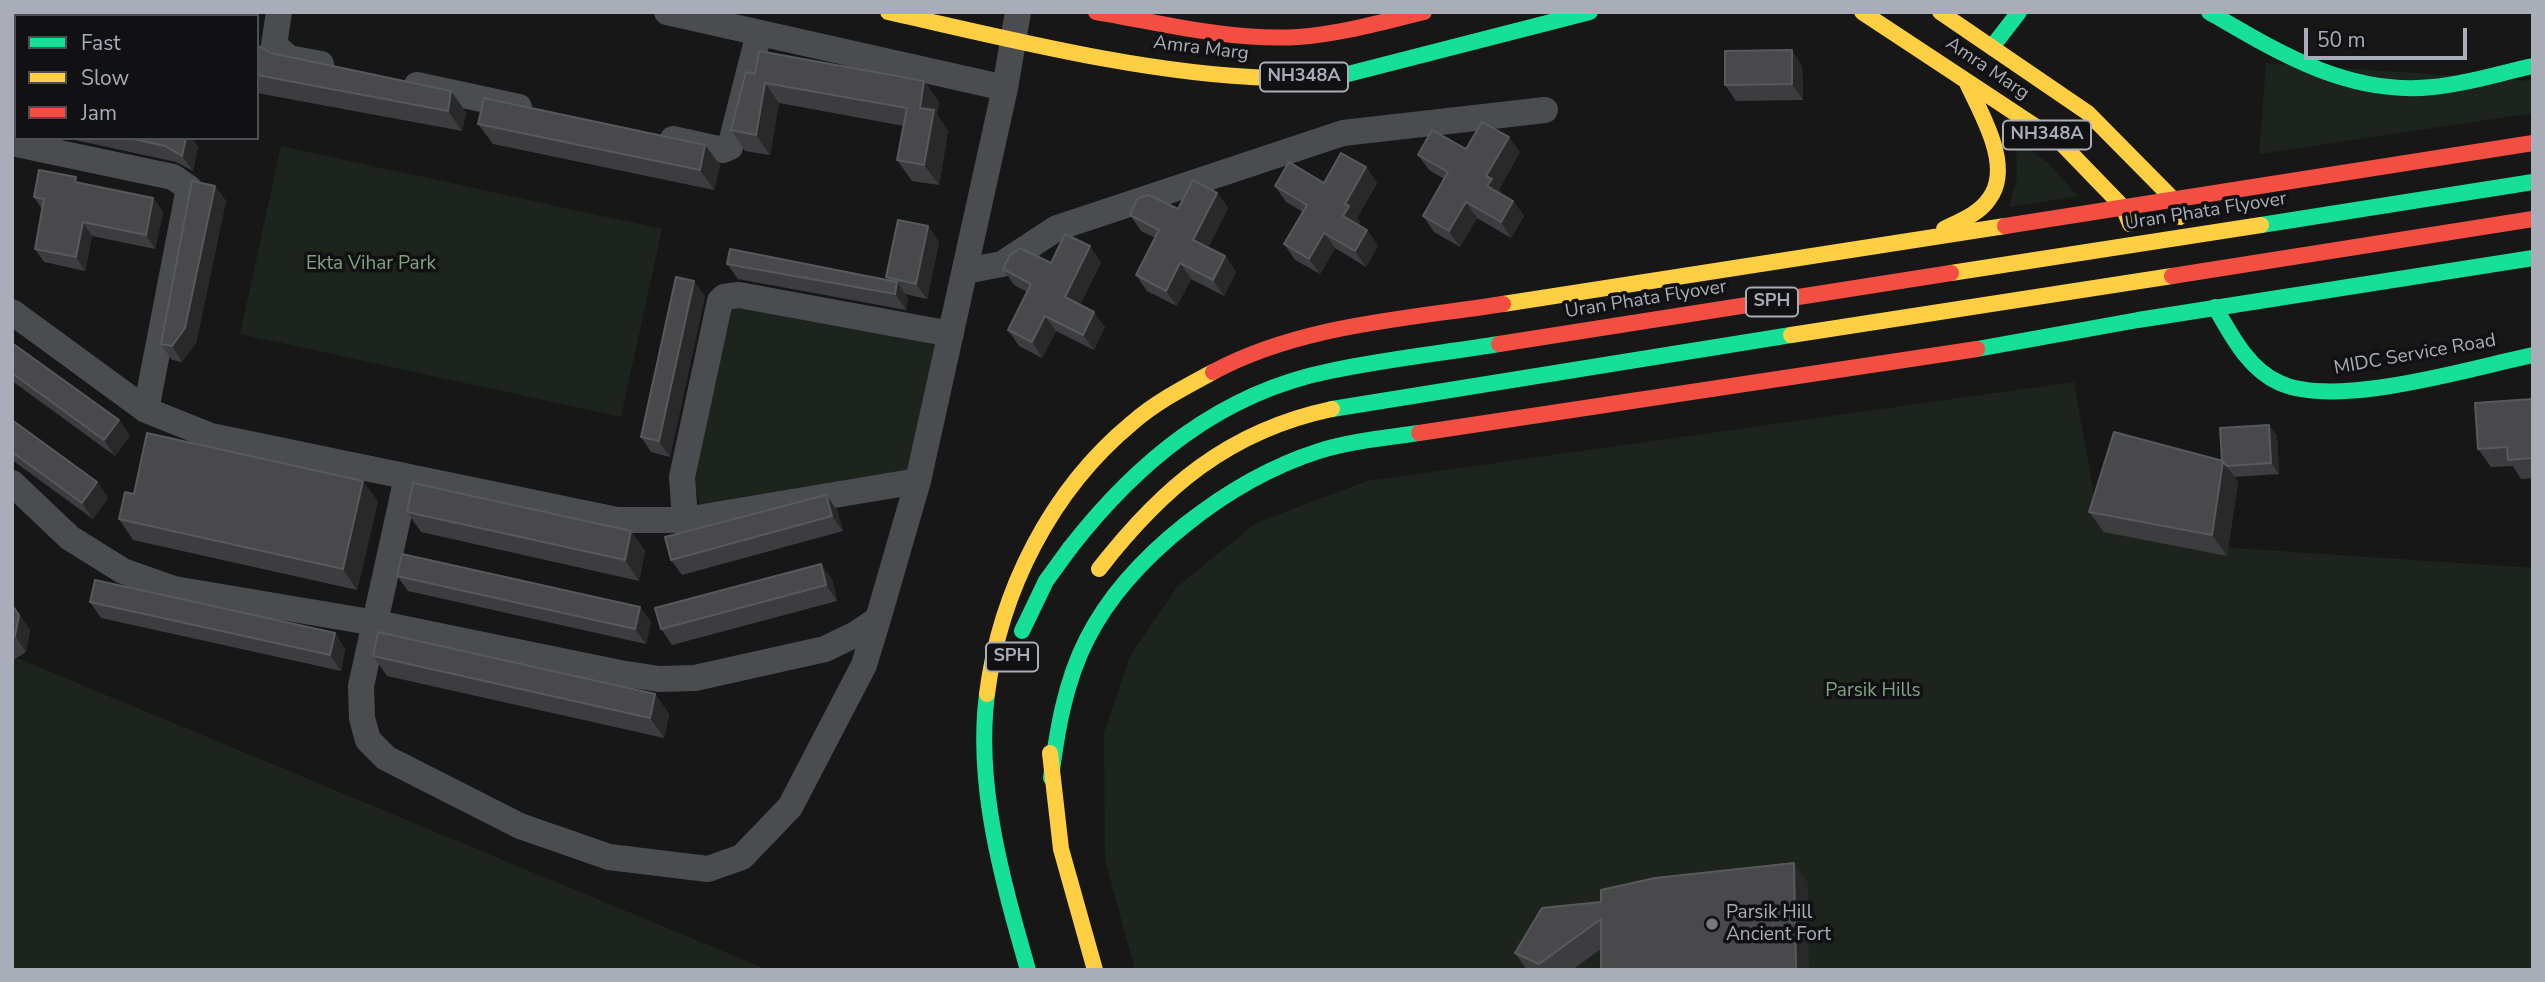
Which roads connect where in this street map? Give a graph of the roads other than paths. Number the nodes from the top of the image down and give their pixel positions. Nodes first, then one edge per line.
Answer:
1 (279, 12) edge
2 (667, 12) edge
3 (887, 12) edge
4 (1017, 12) edge
5 (1096, 12) edge
6 (1424, 12) edge
7 (1590, 12) edge
8 (1862, 12) edge
9 (1940, 12) edge
10 (2019, 12) edge
11 (2209, 12) edge
12 (759, 33) junction
13 (1013, 40) junction
14 (1992, 47) junction
15 (2533, 66) edge
16 (344, 69) edge
17 (398, 81) edge
18 (1966, 81) junction
19 (1005, 88) junction
20 (1545, 110) dead end
21 (547, 113) edge
22 (2088, 113) junction
23 (642, 133) edge
24 (12, 143) edge
25 (2533, 143) edge
26 (2161, 162) dead end
27 (2197, 176) dead end
28 (2533, 182) edge
29 (2249, 187) junction
30 (2174, 199) junction
31 (2123, 207) junction
32 (2533, 219) edge
33 (1923, 239) junction
34 (2533, 258) edge
35 (965, 271) junction
36 (2211, 295) junction
37 (2165, 303) junction
38 (12, 312) edge
39 (2193, 326) dead end
40 (951, 334) junction
41 (2217, 337) dead end
42 (2240, 348) junction
43 (2533, 355) edge
44 (146, 410) junction
45 (407, 477) junction
46 (918, 481) junction
47 (12, 483) edge
48 (685, 520) junction
49 (1096, 574) dead end
50 (878, 619) junction
51 (376, 623) junction
52 (1071, 636) dead end
53 (1017, 645) dead end
54 (1009, 668) dead end
55 (1051, 778) junction
56 (988, 779) junction
57 (1028, 970) edge
58 (1095, 970) edge

1 - 16 street
2 - 12 street
3 - 13 main road, Amra Marg / NH348A
4 - 13 street
5 - 6 main road, Amra Marg / NH348A
7 - 13 main road, Amra Marg / NH348A
8 - 18 main road, Amra Marg / NH348A
9 - 14 main road, Amra Marg / NH348A
10 - 14 main road
11 - 15 main road
12 - 19 street
12 - 23 street
13 - 19 street
14 - 22 main road, Amra Marg / NH348A
17 - 21 street
18 - 31 main road, Amra Marg / NH348A
18 - 33 main road
19 - 35 street
20 - 35 street
22 - 26 main road
22 - 30 main road, Amra Marg / NH348A
24 - 44 street
25 - 29 main road
27 - 29 main road
28 - 53 main road, Uran Phata Flyover / SPH, bridge
29 - 30 main road
30 - 31 main road
30 - 36 main road, Amra Marg / NH348A
31 - 33 main road
31 - 37 main road, Amra Marg / NH348A
32 - 49 main road, SPH, bridge
33 - 56 main road
34 - 36 main road
35 - 40 street
36 - 37 main road
36 - 42 main road, MIDC Service Road
37 - 39 main road
37 - 55 main road
38 - 44 street
40 - 46 street
40 - 48 street
41 - 42 main road
42 - 43 main road, MIDC Service Road
44 - 45 street
45 - 48 street
45 - 51 street
46 - 48 street
46 - 50 street
47 - 51 street
50 - 51 street
50 - 51 street
52 - 55 main road, SPH
54 - 56 main road, SPH
55 - 58 main road, SPH
56 - 57 main road, SPH

